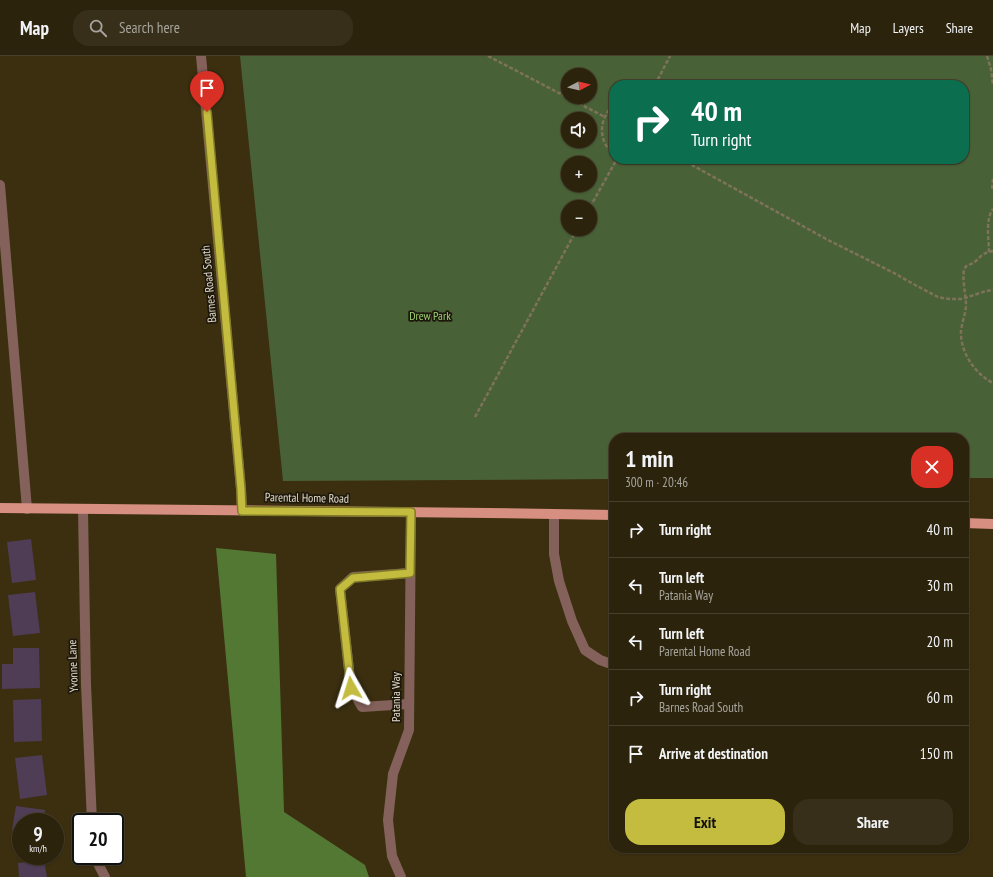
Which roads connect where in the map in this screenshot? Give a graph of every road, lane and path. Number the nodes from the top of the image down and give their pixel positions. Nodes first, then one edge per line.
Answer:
1 (201, 56) edge
2 (488, 56) edge
3 (670, 56) edge
4 (987, 56) edge
5 (658, 80) edge
6 (993, 85) edge
7 (609, 111) edge
8 (604, 117) junction
9 (609, 149) edge
10 (614, 164) edge
11 (690, 164) edge
12 (993, 179) edge
13 (0, 185) edge
14 (993, 189) edge
15 (594, 200) edge
16 (993, 209) edge
17 (574, 236) edge
18 (993, 251) edge
19 (989, 252) junction
20 (993, 290) edge
21 (966, 298) junction
22 (993, 383) edge
23 (475, 417) dead end
24 (0, 508) edge
25 (26, 508) junction
26 (83, 510) junction
27 (242, 511) junction
28 (411, 512) junction
29 (554, 514) junction
30 (609, 515) edge
31 (969, 523) edge
32 (993, 524) edge
33 (410, 573) junction
34 (609, 663) edge
35 (409, 704) junction
36 (92, 813) edge
37 (99, 865) edge
38 (105, 877) edge
39 (401, 877) edge

1 - 27 street, Barnes Road South
2 - 8 path
3 - 5 path
4 - 6 path
7 - 8 path
8 - 9 path
10 - 15 path
11 - 21 path
12 - 14 path
13 - 25 street
16 - 19 path
17 - 23 path
18 - 19 path
19 - 21 path
20 - 21 path
21 - 22 path
24 - 25 main road, Parental Home Road
25 - 26 main road, Parental Home Road
26 - 27 main road, Parental Home Road
26 - 36 street, Yvonne Lane
27 - 28 main road, Parental Home Road
28 - 29 main road, Parental Home Road
28 - 33 street, Patania Way
29 - 30 main road, Parental Home Road
29 - 34 street
31 - 32 main road
33 - 35 street, Patania Way
33 - 35 street
35 - 39 street, Patania Way
37 - 38 street

